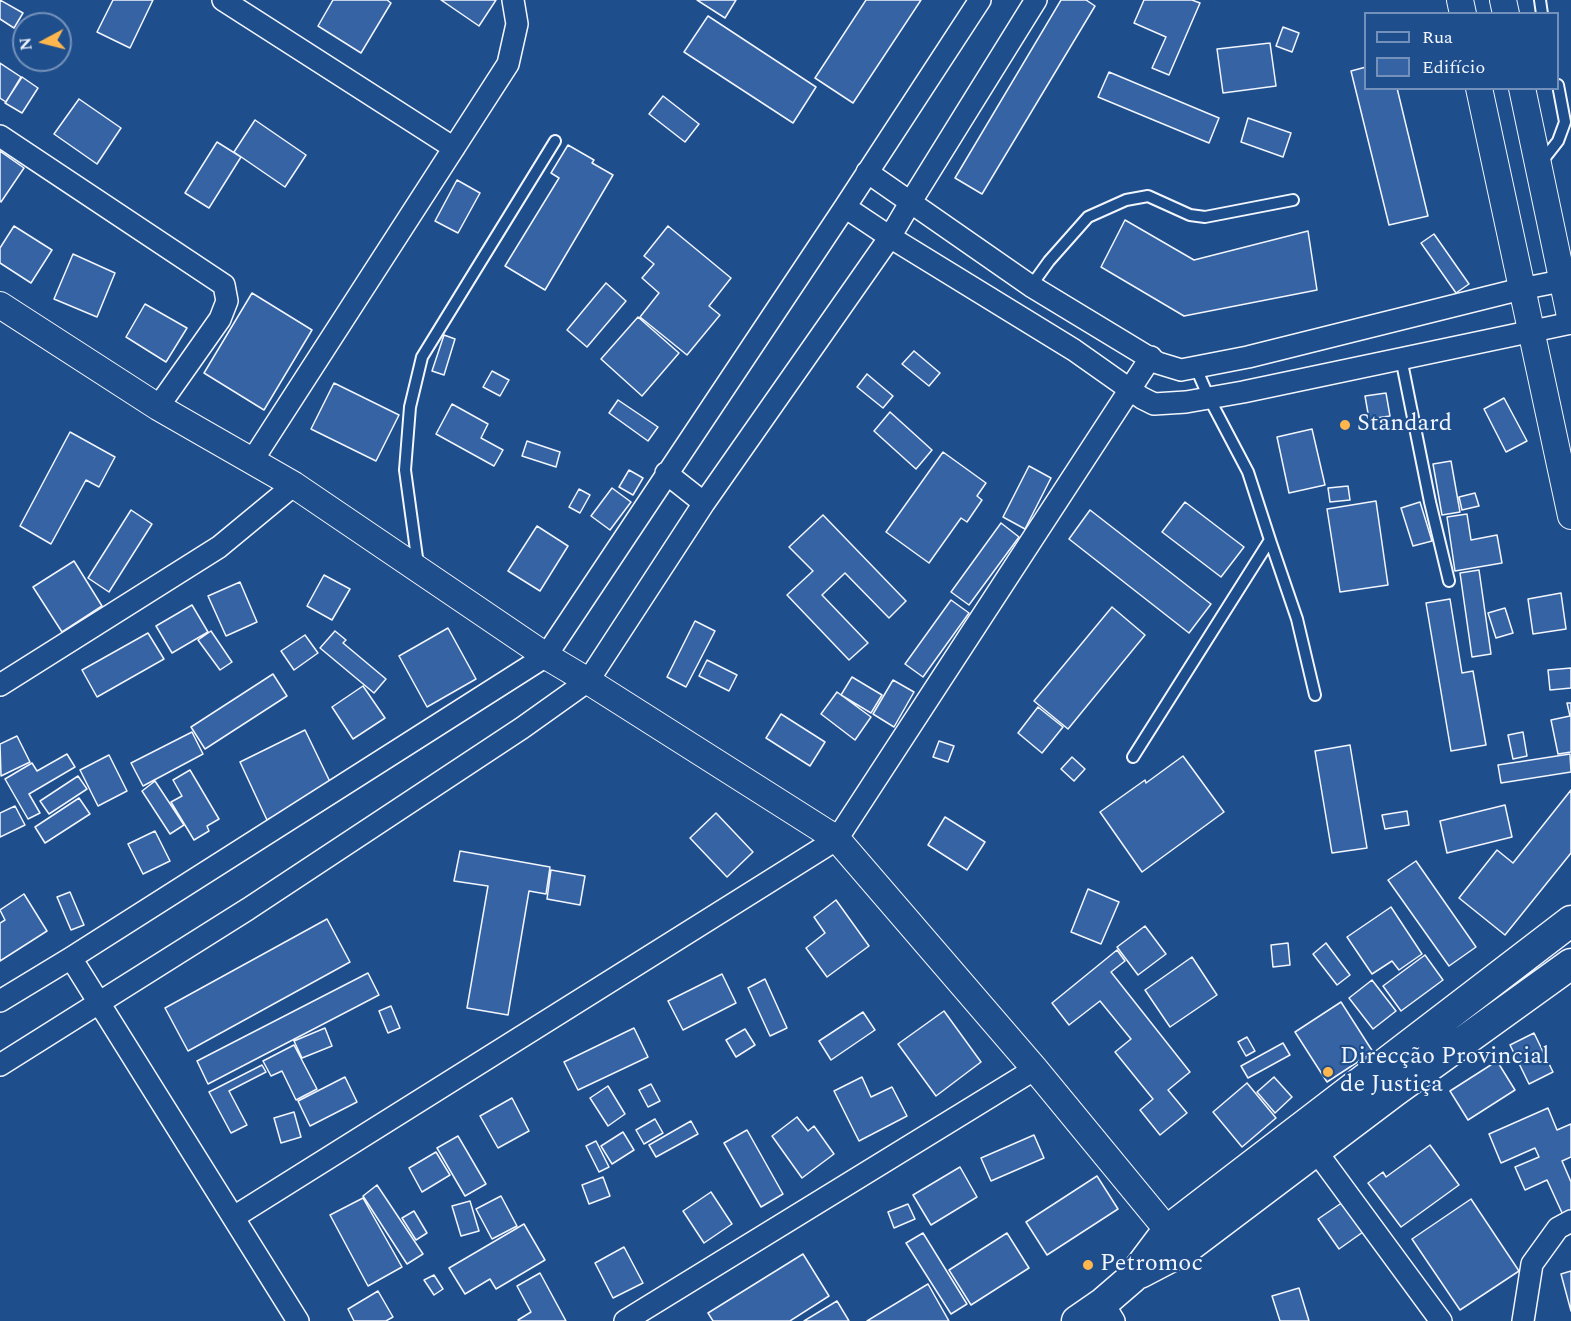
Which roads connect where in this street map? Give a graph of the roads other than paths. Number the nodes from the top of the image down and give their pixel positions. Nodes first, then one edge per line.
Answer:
1 (223, 0) edge
2 (513, 0) edge
3 (980, 0) edge
4 (1036, 0) edge
5 (1480, 90) edge
6 (1522, 90) edge
7 (1558, 90) edge
8 (0, 136) edge
9 (555, 141) dead end
10 (454, 148) junction
11 (1538, 166) junction
12 (867, 172) junction
13 (1293, 200) dead end
14 (910, 202) junction
15 (845, 207) junction
16 (890, 237) junction
17 (1567, 280) edge
18 (1031, 286) junction
19 (1521, 289) junction
20 (0, 305) edge
21 (1571, 322) edge
22 (1530, 330) junction
23 (1150, 357) junction
24 (1401, 358) junction
25 (1196, 368) junction
26 (1130, 389) junction
27 (1209, 399) junction
28 (158, 407) junction
29 (252, 460) junction
30 (666, 473) junction
31 (294, 485) junction
32 (704, 503) junction
33 (1571, 516) edge
34 (1270, 540) junction
35 (418, 569) junction
36 (1449, 581) dead end
37 (546, 656) junction
38 (588, 681) junction
39 (0, 685) edge
40 (1315, 695) dead end
41 (1133, 757) dead end
42 (837, 839) junction
43 (1571, 921) edge
44 (71, 958) junction
45 (1571, 964) edge
46 (0, 1000) edge
47 (100, 1003) junction
48 (0, 1065) edge
49 (1035, 1069) junction
50 (1316, 1150) junction
51 (234, 1217) junction
52 (1571, 1221) edge
53 (1176, 1240) junction
54 (1108, 1312) edge
55 (298, 1321) edge
56 (625, 1321) edge
57 (1077, 1321) edge
58 (1441, 1321) edge
59 (1523, 1321) edge

1 - 10 street
2 - 10 street
3 - 12 street
4 - 14 street
5 - 19 street
6 - 11 street
7 - 11 lane
8 - 28 street
9 - 35 lane
10 - 29 street
11 - 17 street
12 - 14 street
12 - 15 street
13 - 18 lane
14 - 16 street
14 - 18 street
15 - 16 street
15 - 30 street
16 - 26 street
16 - 32 street
17 - 19 street
17 - 21 street
18 - 23 street
19 - 22 street
19 - 25 street
20 - 28 street
21 - 22 street
22 - 24 street
22 - 33 street
23 - 25 street
23 - 26 street
24 - 27 street
24 - 36 lane
25 - 27 lane
26 - 27 street
26 - 42 street
27 - 34 lane
28 - 29 street
29 - 31 street
30 - 32 street
30 - 37 street
31 - 35 street
31 - 39 street
32 - 38 street
34 - 40 lane
34 - 41 lane
35 - 37 street
37 - 38 street
37 - 44 street
38 - 42 street
38 - 47 street
42 - 49 street
42 - 51 street
43 - 53 main road
44 - 46 street
44 - 47 street
45 - 50 main road
47 - 48 street
47 - 51 street
49 - 53 street
49 - 56 street
50 - 53 main road
50 - 58 street
51 - 55 street
52 - 59 street
53 - 54 main road
54 - 57 main road

